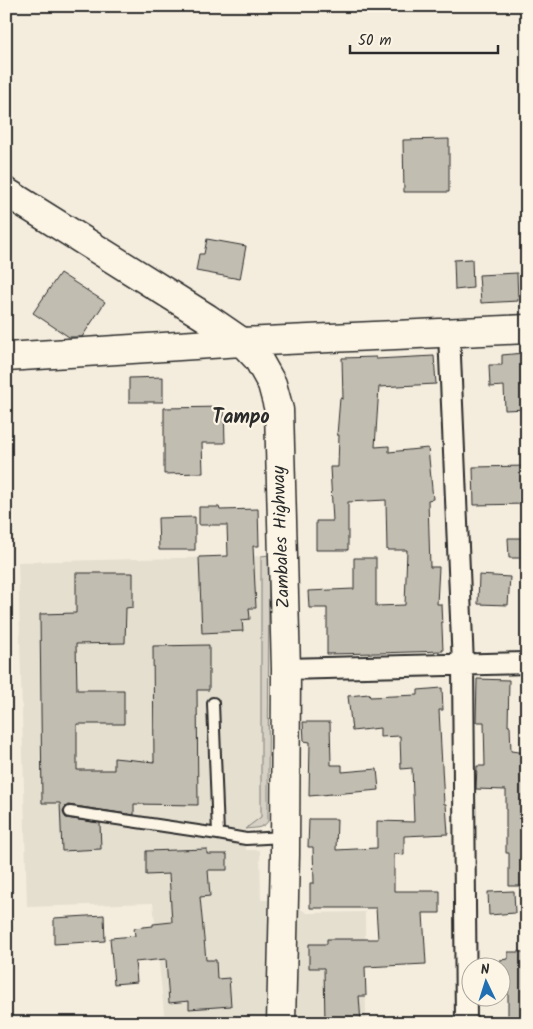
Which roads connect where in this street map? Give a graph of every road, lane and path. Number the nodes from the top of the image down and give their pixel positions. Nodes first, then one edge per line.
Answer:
1 (6, 192) edge
2 (527, 329) edge
3 (449, 332) junction
4 (242, 342) junction
5 (6, 357) edge
6 (527, 663) edge
7 (463, 665) junction
8 (286, 669) junction
9 (213, 703) dead end
10 (70, 812) dead end
11 (218, 834) junction
12 (284, 837) junction
13 (281, 1023) edge
14 (466, 1023) edge

1 - 4 main road, Zambales Highway
2 - 3 main road
3 - 4 main road
3 - 7 street
4 - 5 main road
4 - 8 main road, Zambales Highway
6 - 7 street
7 - 8 street
7 - 14 street
8 - 12 main road, Zambales Highway
9 - 11 lane
10 - 11 lane
11 - 12 lane
12 - 13 main road, Zambales Highway

